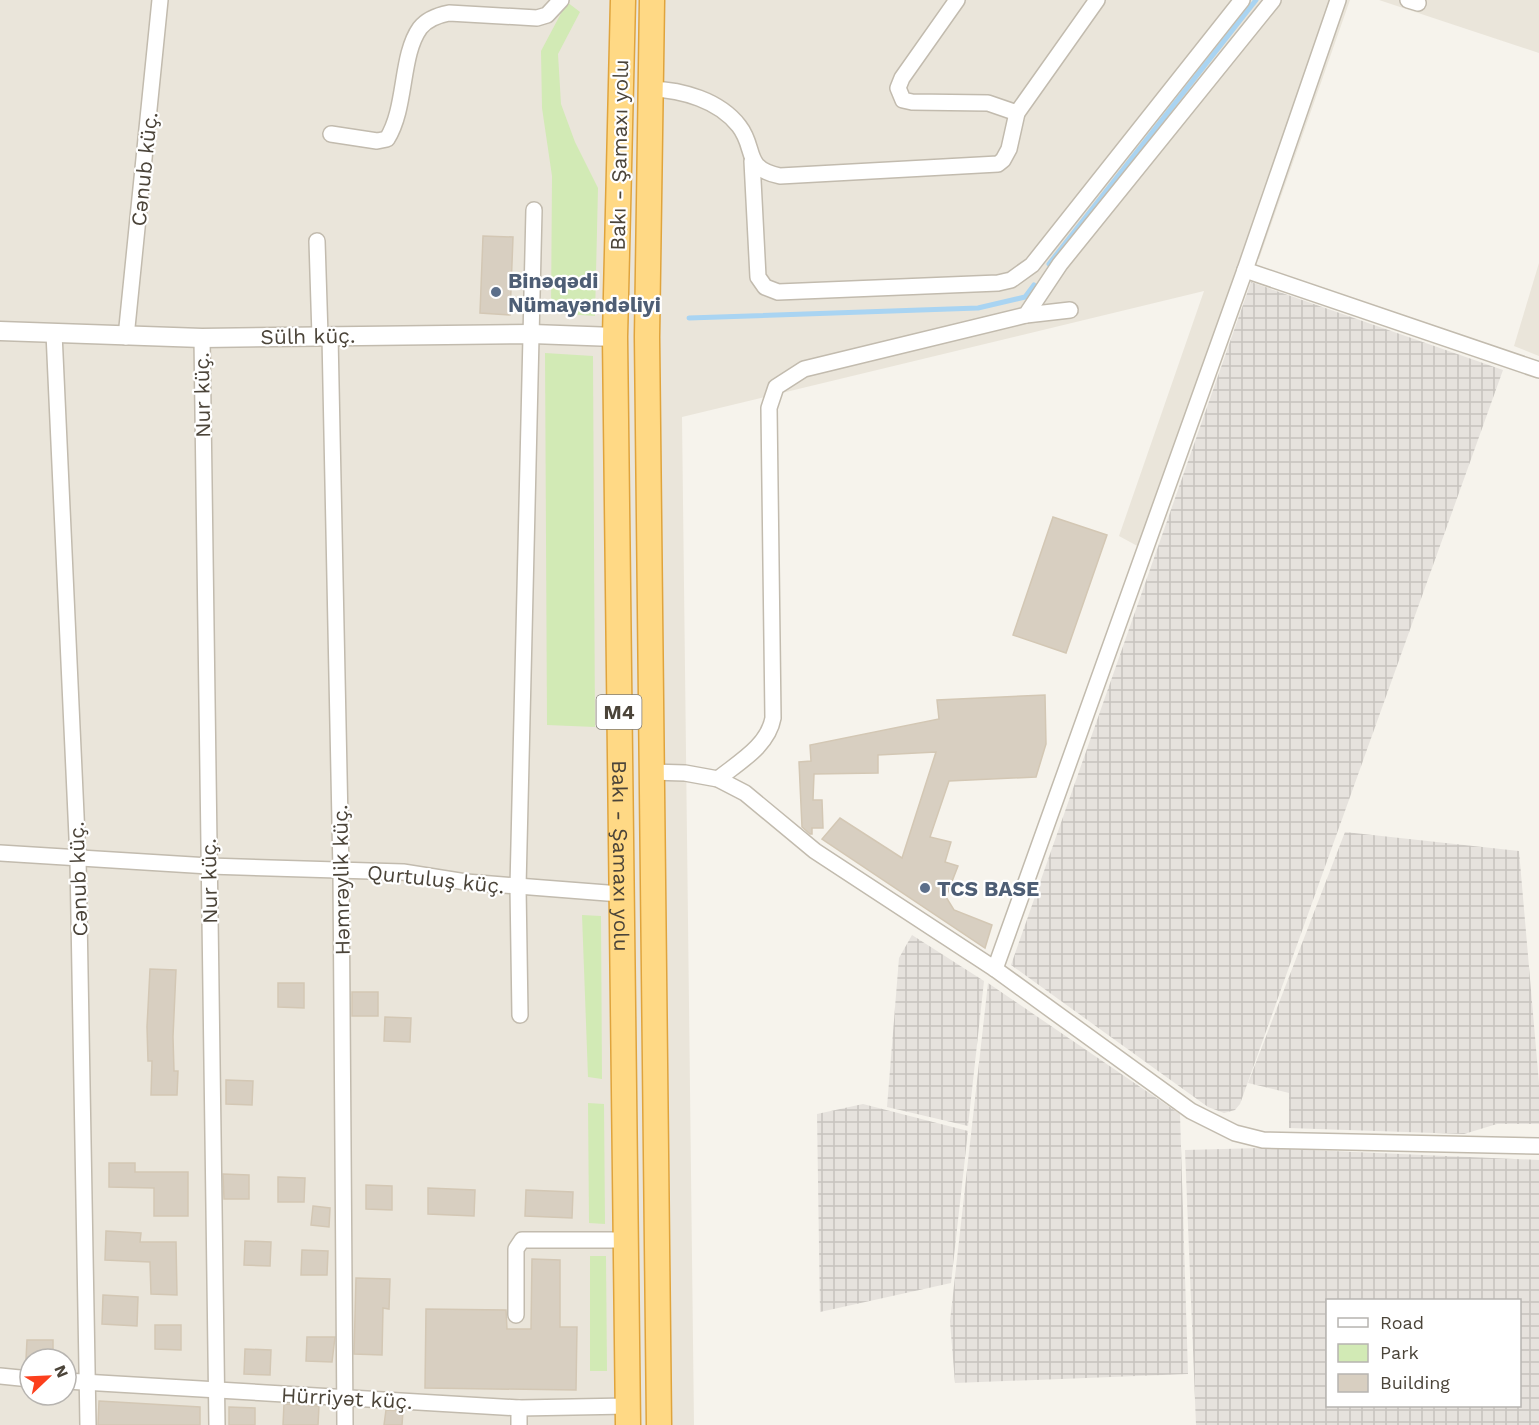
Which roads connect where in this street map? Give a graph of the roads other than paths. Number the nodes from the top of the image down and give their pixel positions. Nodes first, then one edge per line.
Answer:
1 (160, 0) edge
2 (561, 0) edge
3 (623, 0) edge
4 (957, 0) edge
5 (1097, 0) edge
6 (1242, 0) edge
7 (1273, 0) edge
8 (1338, 0) edge
9 (653, 7) edge
10 (651, 89) junction
11 (1017, 113) junction
12 (331, 134) dead end
13 (752, 161) junction
14 (534, 210) dead end
15 (316, 241) dead end
16 (1032, 265) junction
17 (1245, 270) junction
18 (1050, 278) junction
19 (1070, 310) dead end
20 (1026, 315) junction
21 (0, 331) edge
22 (54, 333) junction
23 (532, 334) junction
24 (325, 336) junction
25 (126, 337) junction
26 (615, 337) junction
27 (202, 338) junction
28 (1539, 370) edge
29 (651, 772) junction
30 (718, 779) junction
31 (0, 853) edge
32 (78, 859) junction
33 (209, 866) junction
34 (341, 871) junction
35 (518, 887) junction
36 (621, 894) junction
37 (995, 969) junction
38 (520, 1015) dead end
39 (1539, 1146) edge
40 (627, 1240) junction
41 (516, 1315) dead end
42 (0, 1376) edge
43 (18, 1378) edge
44 (78, 1383) edge
45 (88, 1383) junction
46 (217, 1392) junction
47 (345, 1398) junction
48 (519, 1408) junction
49 (628, 1415) edge
50 (88, 1425) edge
51 (217, 1425) edge
52 (345, 1425) edge
53 (519, 1425) edge
54 (659, 1425) edge

1 - 25 street, Cənub küç.
2 - 12 street
3 - 26 highway, Bakı - Şamaxı yolu / M4
4 - 11 street
5 - 11 street
6 - 16 street
7 - 18 street
8 - 17 street
9 - 10 highway, Bakı - Şamaxı yolu / M4
10 - 13 street
10 - 29 highway, Bakı - Şamaxı yolu / M4
11 - 13 street
13 - 16 street
14 - 23 street
15 - 24 street, Həmrəylik küç.
16 - 18 street
17 - 28 street
17 - 37 street
18 - 20 street
19 - 20 street
20 - 30 street
21 - 22 street, Sülh küç.
22 - 25 street, Sülh küç.
22 - 32 street, Cənub küç.
23 - 24 street, Sülh küç.
23 - 26 street, Sülh küç.
23 - 35 street
24 - 27 street, Sülh küç.
24 - 34 street, Həmrəylik küç.
25 - 27 street, Sülh küç.
26 - 36 highway, Bakı - Şamaxı yolu / M4
27 - 33 street, Nur küç.
29 - 30 street
29 - 54 highway, Bakı - Şamaxı yolu / M4
30 - 37 street
31 - 32 street, Qurtuluş küç.
32 - 33 street, Qurtuluş küç.
32 - 45 street, Cənub küç.
33 - 34 street, Qurtuluş küç.
33 - 46 street, Nur küç.
34 - 35 street, Qurtuluş küç.
34 - 47 street, Həmrəylik küç.
35 - 36 street, Qurtuluş küç.
35 - 38 street
36 - 40 highway, Bakı - Şamaxı yolu / M4
37 - 39 street
40 - 41 street
40 - 49 highway, Bakı - Şamaxı yolu / M4
42 - 43 street
44 - 45 street, Hürriyət küç.
45 - 46 street, Hürriyət küç.
45 - 50 street, Cənub küç.
46 - 47 street, Hürriyət küç.
46 - 51 street, Nur küç.
47 - 48 street, Hürriyət küç.
47 - 52 street, Həmrəylik küç.
48 - 49 street, Hürriyət küç.
48 - 53 street

